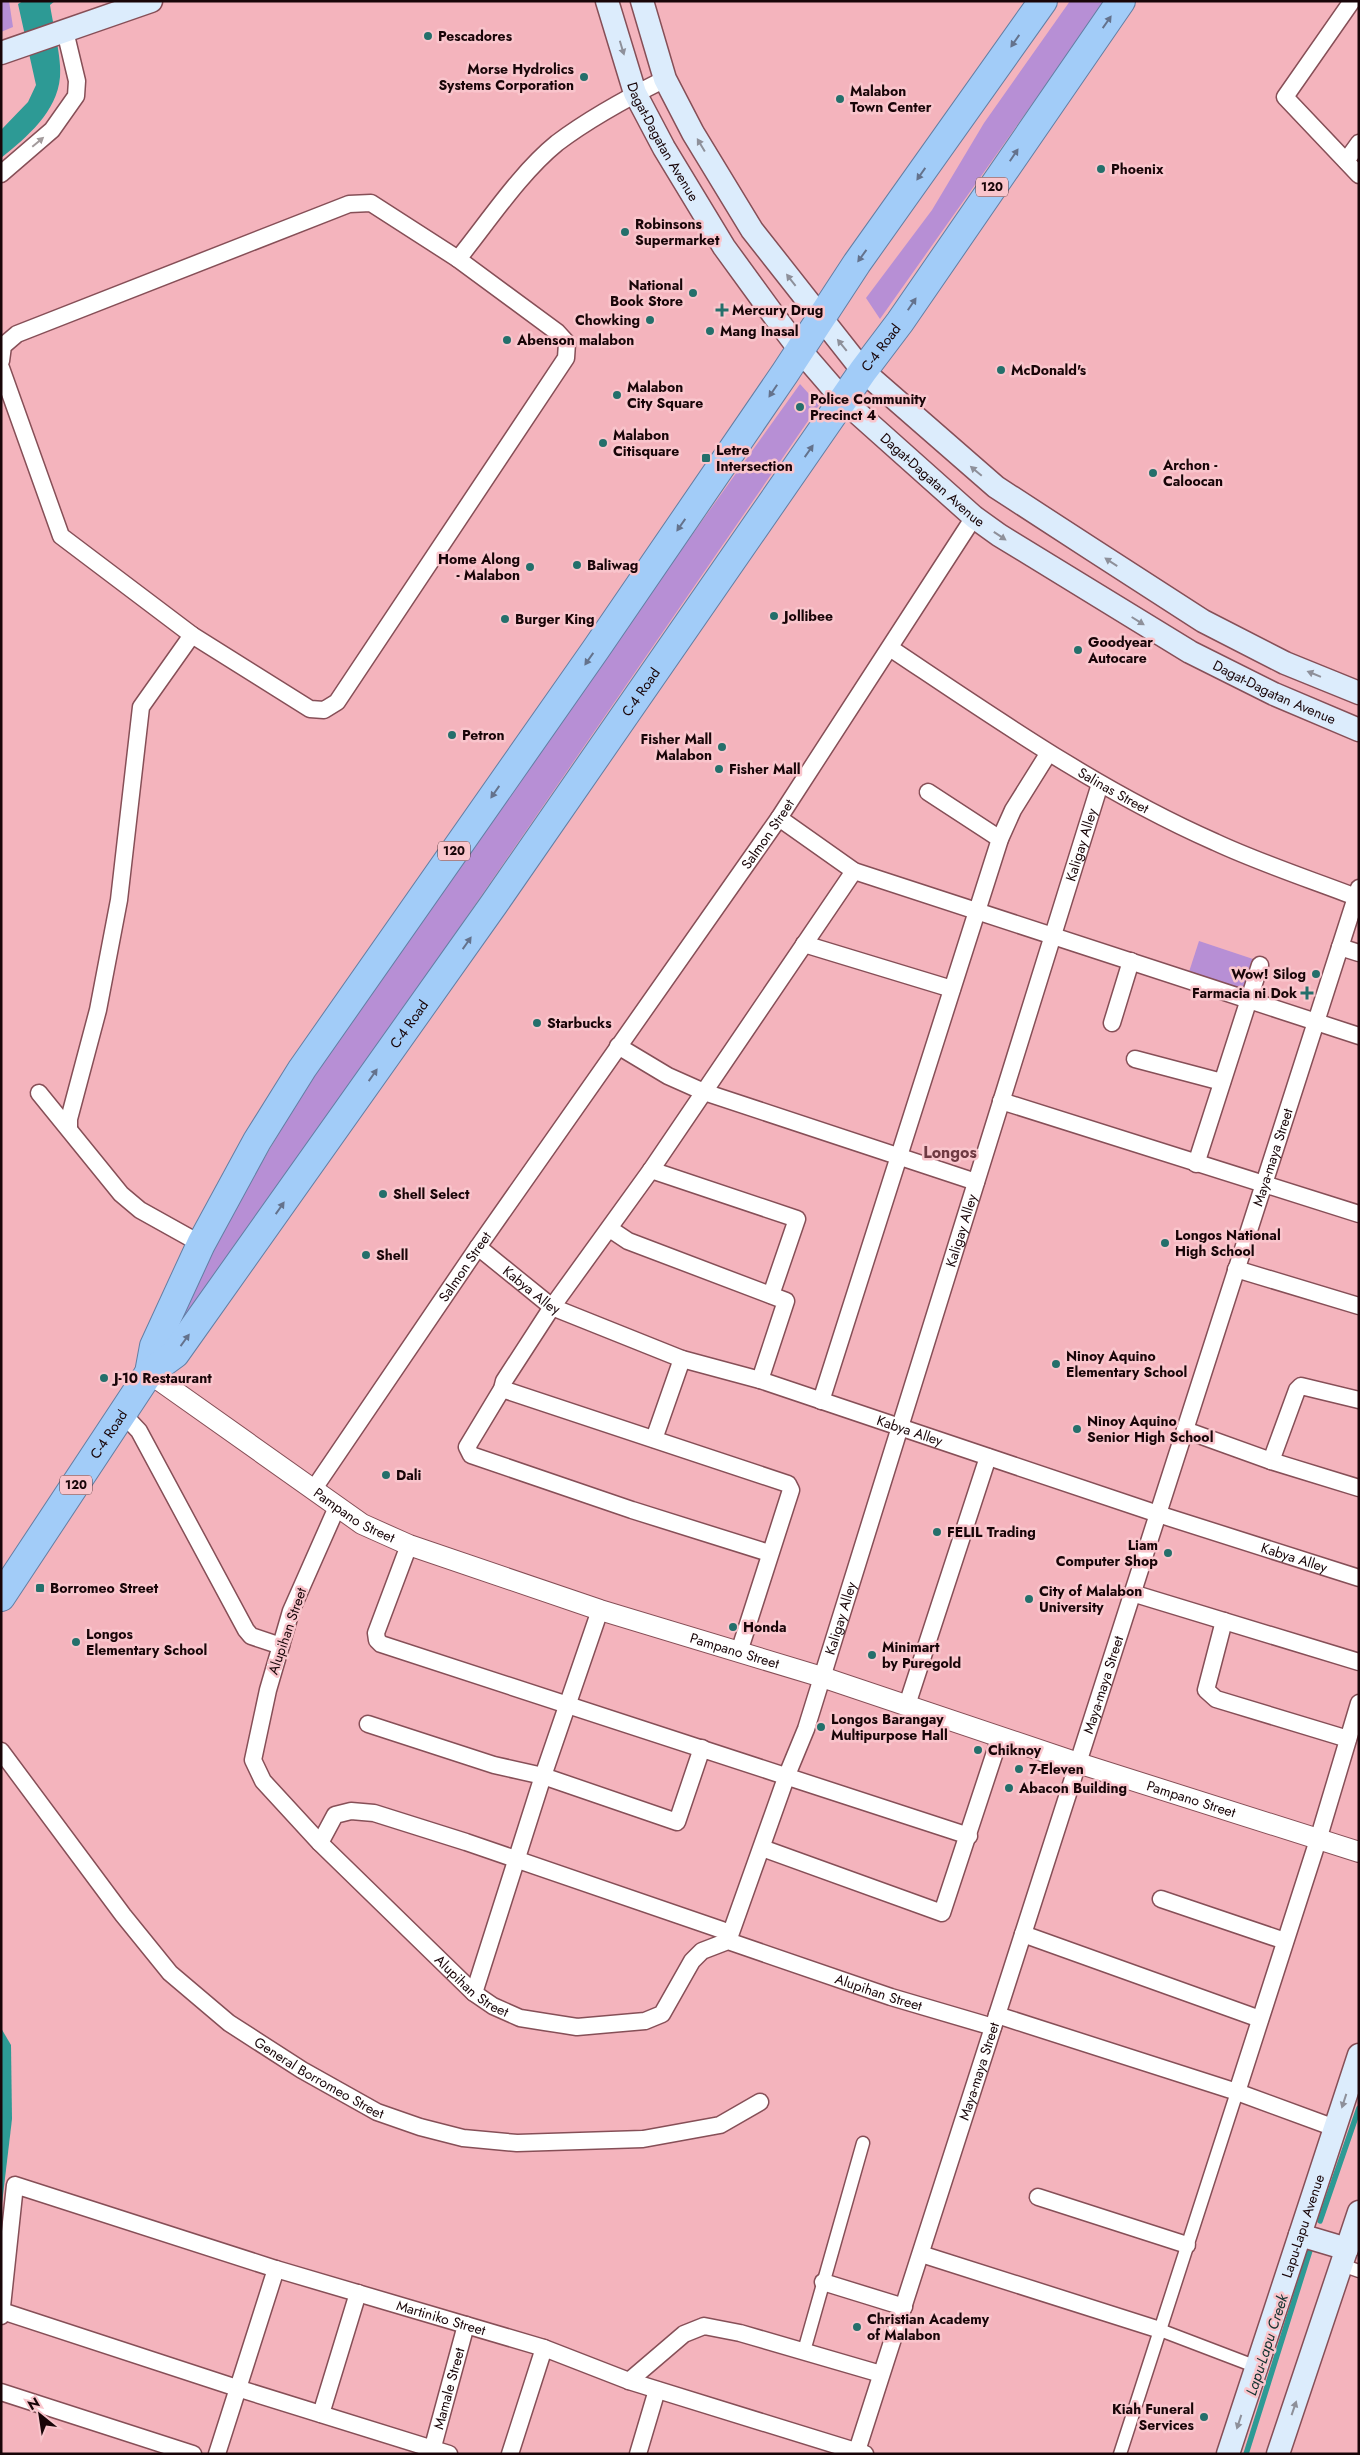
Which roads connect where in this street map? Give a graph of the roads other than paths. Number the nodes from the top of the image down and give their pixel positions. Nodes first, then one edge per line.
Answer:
1 (151, 1) edge
2 (607, 1) edge
3 (642, 1) edge
4 (1043, 1) edge
5 (1121, 1) edge
6 (1352, 1) edge
7 (62, 32) junction
8 (1, 54) edge
9 (666, 79) junction
10 (636, 93) junction
11 (1359, 143) edge
12 (1346, 160) junction
13 (1, 174) edge
14 (1359, 175) edge
15 (458, 259) junction
16 (821, 319) junction
17 (800, 350) junction
18 (1, 361) edge
19 (1, 368) edge
20 (863, 371) junction
21 (844, 401) junction
22 (974, 517) junction
23 (192, 635) junction
24 (890, 648) junction
25 (1359, 693) edge
26 (1359, 730) edge
27 (1048, 754) junction
28 (1100, 784) junction
29 (928, 792) dead end
30 (779, 818) junction
31 (1000, 839) junction
32 (854, 871) junction
33 (1357, 893) edge
34 (976, 911) junction
35 (1053, 936) junction
36 (804, 944) junction
37 (1340, 947) junction
38 (1359, 954) edge
39 (1131, 961) junction
40 (1260, 966) dead end
41 (952, 989) junction
42 (1249, 999) junction
43 (1316, 1022) junction
44 (1112, 1023) dead end
45 (1359, 1036) edge
46 (618, 1046) junction
47 (1136, 1059) dead end
48 (1222, 1082) junction
49 (704, 1092) junction
50 (39, 1093) dead end
51 (1001, 1101) junction
52 (70, 1129) junction
53 (899, 1157) junction
54 (1196, 1164) junction
55 (651, 1170) junction
56 (976, 1182) junction
57 (1263, 1185) junction
58 (1359, 1214) edge
59 (610, 1228) junction
60 (201, 1244) junction
61 (478, 1247) junction
62 (1236, 1269) junction
63 (771, 1296) junction
64 (1359, 1306) edge
65 (552, 1307) junction
66 (682, 1359) junction
67 (149, 1373) junction
68 (760, 1380) junction
69 (502, 1389) junction
70 (821, 1400) junction
71 (1359, 1400) edge
72 (123, 1414) junction
73 (900, 1427) junction
74 (1185, 1430) junction
75 (654, 1439) junction
76 (988, 1457) junction
77 (1271, 1461) junction
78 (1359, 1488) edge
79 (313, 1490) junction
80 (337, 1507) junction
81 (1158, 1514) junction
82 (408, 1545) junction
83 (769, 1553) junction
84 (1359, 1578) edge
85 (1132, 1593) junction
86 (1, 1597) edge
87 (600, 1610) junction
88 (1224, 1621) junction
89 (281, 1646) junction
90 (739, 1652) junction
91 (1359, 1662) edge
92 (822, 1677) junction
93 (907, 1704) junction
94 (1359, 1704) edge
95 (569, 1706) junction
96 (368, 1724) dead end
97 (1000, 1737) junction
98 (1348, 1739) junction
99 (702, 1748) junction
100 (1, 1751) edge
101 (1078, 1763) junction
102 (787, 1775) junction
103 (543, 1776) junction
104 (969, 1836) junction
105 (1318, 1840) junction
106 (320, 1843) junction
107 (762, 1848) junction
108 (1359, 1852) edge
109 (518, 1861) junction
110 (1161, 1899) dead end
111 (1023, 1934) junction
112 (729, 1939) junction
113 (1286, 1941) junction
114 (474, 1993) junction
115 (1260, 2019) junction
116 (995, 2021) junction
117 (1359, 2055) edge
118 (1237, 2092) junction
119 (760, 2102) dead end
120 (1335, 2128) junction
121 (863, 2143) dead end
122 (1038, 2197) dead end
123 (1359, 2212) edge
124 (1300, 2234) junction
125 (1187, 2245) junction
126 (921, 2254) junction
127 (1349, 2262) edge
128 (276, 2269) junction
129 (823, 2282) junction
130 (358, 2293) junction
131 (904, 2306) junction
132 (2, 2311) edge
133 (1, 2316) edge
134 (466, 2325) junction
135 (1160, 2330) junction
136 (544, 2348) junction
137 (804, 2351) junction
138 (1257, 2367) junction
139 (881, 2374) junction
140 (629, 2381) junction
141 (237, 2388) junction
142 (657, 2390) junction
143 (1, 2392) edge
144 (321, 2414) junction
145 (431, 2451) edge
146 (859, 2453) edge
147 (193, 2454) edge
148 (217, 2454) edge
149 (449, 2454) edge
150 (510, 2454) edge
151 (638, 2454) edge
152 (1120, 2454) edge
153 (1228, 2454) edge
154 (1278, 2454) edge

1 - 7 main road
2 -> 10 main road, Dagat-Dagatan Avenue
3 - 9 main road, Dagat-Dagatan Avenue
4 -> 16 highway, C-4 Road / 120
20 -> 5 highway, C-4 Road / 120
6 - 12 street
7 - 8 main road
13 -> 7 street
9 - 10 street
16 -> 9 main road, Dagat-Dagatan Avenue
10 - 15 street
10 - 17 main road, Dagat-Dagatan Avenue
11 - 12 street
12 - 14 street
15 - 18 street
15 - 23 street
16 - 17 highway, C-4 Road / 120
20 -> 16 main road, Dagat-Dagatan Avenue
17 - 21 main road, Dagat-Dagatan Avenue
17 -> 60 highway, C-4 Road / 120
19 - 23 street
20 - 21 highway, C-4 Road / 120
25 -> 20 main road, Dagat-Dagatan Avenue
21 - 22 main road, Dagat-Dagatan Avenue
67 -> 21 highway, C-4 Road / 120
22 - 24 street, Salmon Street
22 -> 26 main road, Dagat-Dagatan Avenue
23 - 52 street
24 - 27 street, Salinas Street
24 - 30 street, Salmon Street
27 - 28 street, Salinas Street
27 - 31 street
28 - 33 street, Salinas Street
28 - 35 street, Kaligay Alley
29 - 31 street
30 - 32 street
30 - 46 street, Salmon Street
31 - 34 street
32 - 34 street
32 - 36 street
33 - 37 street, Maya-maya Street
34 - 35 street
34 - 41 street
35 - 39 street
35 - 51 street, Kaligay Alley
36 - 41 street
36 - 49 street
37 - 38 street
37 - 43 street, Maya-maya Street
39 - 42 street
39 - 44 street
40 - 42 street
41 - 53 street
42 - 43 street
42 - 48 street
43 - 45 street
43 - 57 street, Maya-maya Street
46 - 49 street
46 - 61 street, Salmon Street
47 - 48 street
48 - 54 street
49 - 53 street
49 - 55 street
50 - 52 street
51 - 54 street
51 - 56 street, Kaligay Alley
52 - 60 street
53 - 56 street
53 - 70 street
54 - 57 street
55 - 59 street
55 - 63 street
56 - 73 street, Kaligay Alley
57 - 58 street
57 - 62 street, Maya-maya Street
59 - 63 street
59 - 65 street
60 - 67 highway, C-4 Road / 120
61 - 65 street, Kabya Alley
61 - 79 street, Salmon Street
62 - 64 street
62 - 74 street, Maya-maya Street
63 - 68 street
65 - 66 street, Kabya Alley
65 - 69 street
66 - 68 street, Kabya Alley
66 - 75 street
67 - 72 highway, C-4 Road / 120
67 - 79 street, Pampano Street
68 - 70 street, Kabya Alley
69 - 75 street
69 - 83 street
70 - 73 street, Kabya Alley
71 - 77 street
72 - 86 highway, C-4 Road / 120
72 - 89 street
73 - 76 street, Kabya Alley
73 - 92 street, Kaligay Alley
74 - 77 street
74 - 81 street, Maya-maya Street
75 - 83 street
76 - 81 street, Kabya Alley
76 - 93 street
77 - 78 street
79 - 80 street, Pampano Street
80 - 82 street, Pampano Street
80 - 89 street, Alupihan Street
81 - 84 street, Kabya Alley
81 - 85 street, Maya-maya Street
82 - 87 street, Pampano Street
82 - 95 street
83 - 90 street
85 - 88 street
85 - 101 street, Maya-maya Street
87 - 90 street, Pampano Street
87 - 95 street
88 - 91 street
88 - 98 street
89 - 106 street, Alupihan Street
90 - 92 street, Pampano Street
92 - 93 street, Pampano Street
92 - 102 street, Kaligay Alley
93 - 97 street, Pampano Street
94 - 98 street
95 - 99 street
95 - 103 street
96 - 103 street
97 - 101 street, Pampano Street
97 - 104 street
98 - 105 street
99 - 102 street
99 - 103 street
100 - 119 street, General Borromeo Street
101 - 105 street, Pampano Street
101 - 111 street, Maya-maya Street
102 - 104 street
102 - 107 street, Kaligay Alley
103 - 109 street
104 - 107 street
105 - 108 street, Pampano Street
105 - 113 street
106 - 109 street
106 - 114 street, Alupihan Street
107 - 112 street, Kaligay Alley
109 - 112 street
109 - 114 street
110 - 113 street
111 - 115 street
111 - 116 street, Maya-maya Street
112 - 114 street, Alupihan Street
112 - 116 street, Alupihan Street
113 - 115 street
115 - 118 street
116 - 118 street, Alupihan Street
116 - 126 street, Maya-maya Street
117 -> 120 main road, Lapu-Lapu Avenue
118 - 120 street, Alupihan Street
118 - 125 street
120 - 124 main road, Lapu-Lapu Avenue
121 - 129 street
122 - 125 street
123 - 127 main road
124 - 127 main road
124 - 138 main road, Lapu-Lapu Avenue
125 - 135 street
126 - 131 street, Maya-maya Street
126 - 135 street
154 -> 127 main road
128 - 130 street, Martiniko Street
128 - 132 street, Martiniko Street
128 - 141 street
129 - 131 street
129 - 137 street
130 - 134 street, Martiniko Street
130 - 144 street
131 - 139 street, Maya-maya Street
132 - 133 street
132 - 141 street
134 - 136 street, Martiniko Street
134 - 145 street, Mamale Street
135 - 138 street
135 - 152 street
136 - 140 street, Martiniko Street
136 - 150 street
137 - 139 street
137 - 140 street
138 -> 153 main road, Lapu-Lapu Avenue
139 - 146 street, Maya-maya Street
140 - 142 street, Martiniko Street
141 - 144 street
141 - 148 street
142 - 146 street, Martiniko Street
142 - 151 street
143 - 147 street
144 - 145 street
145 - 149 street

